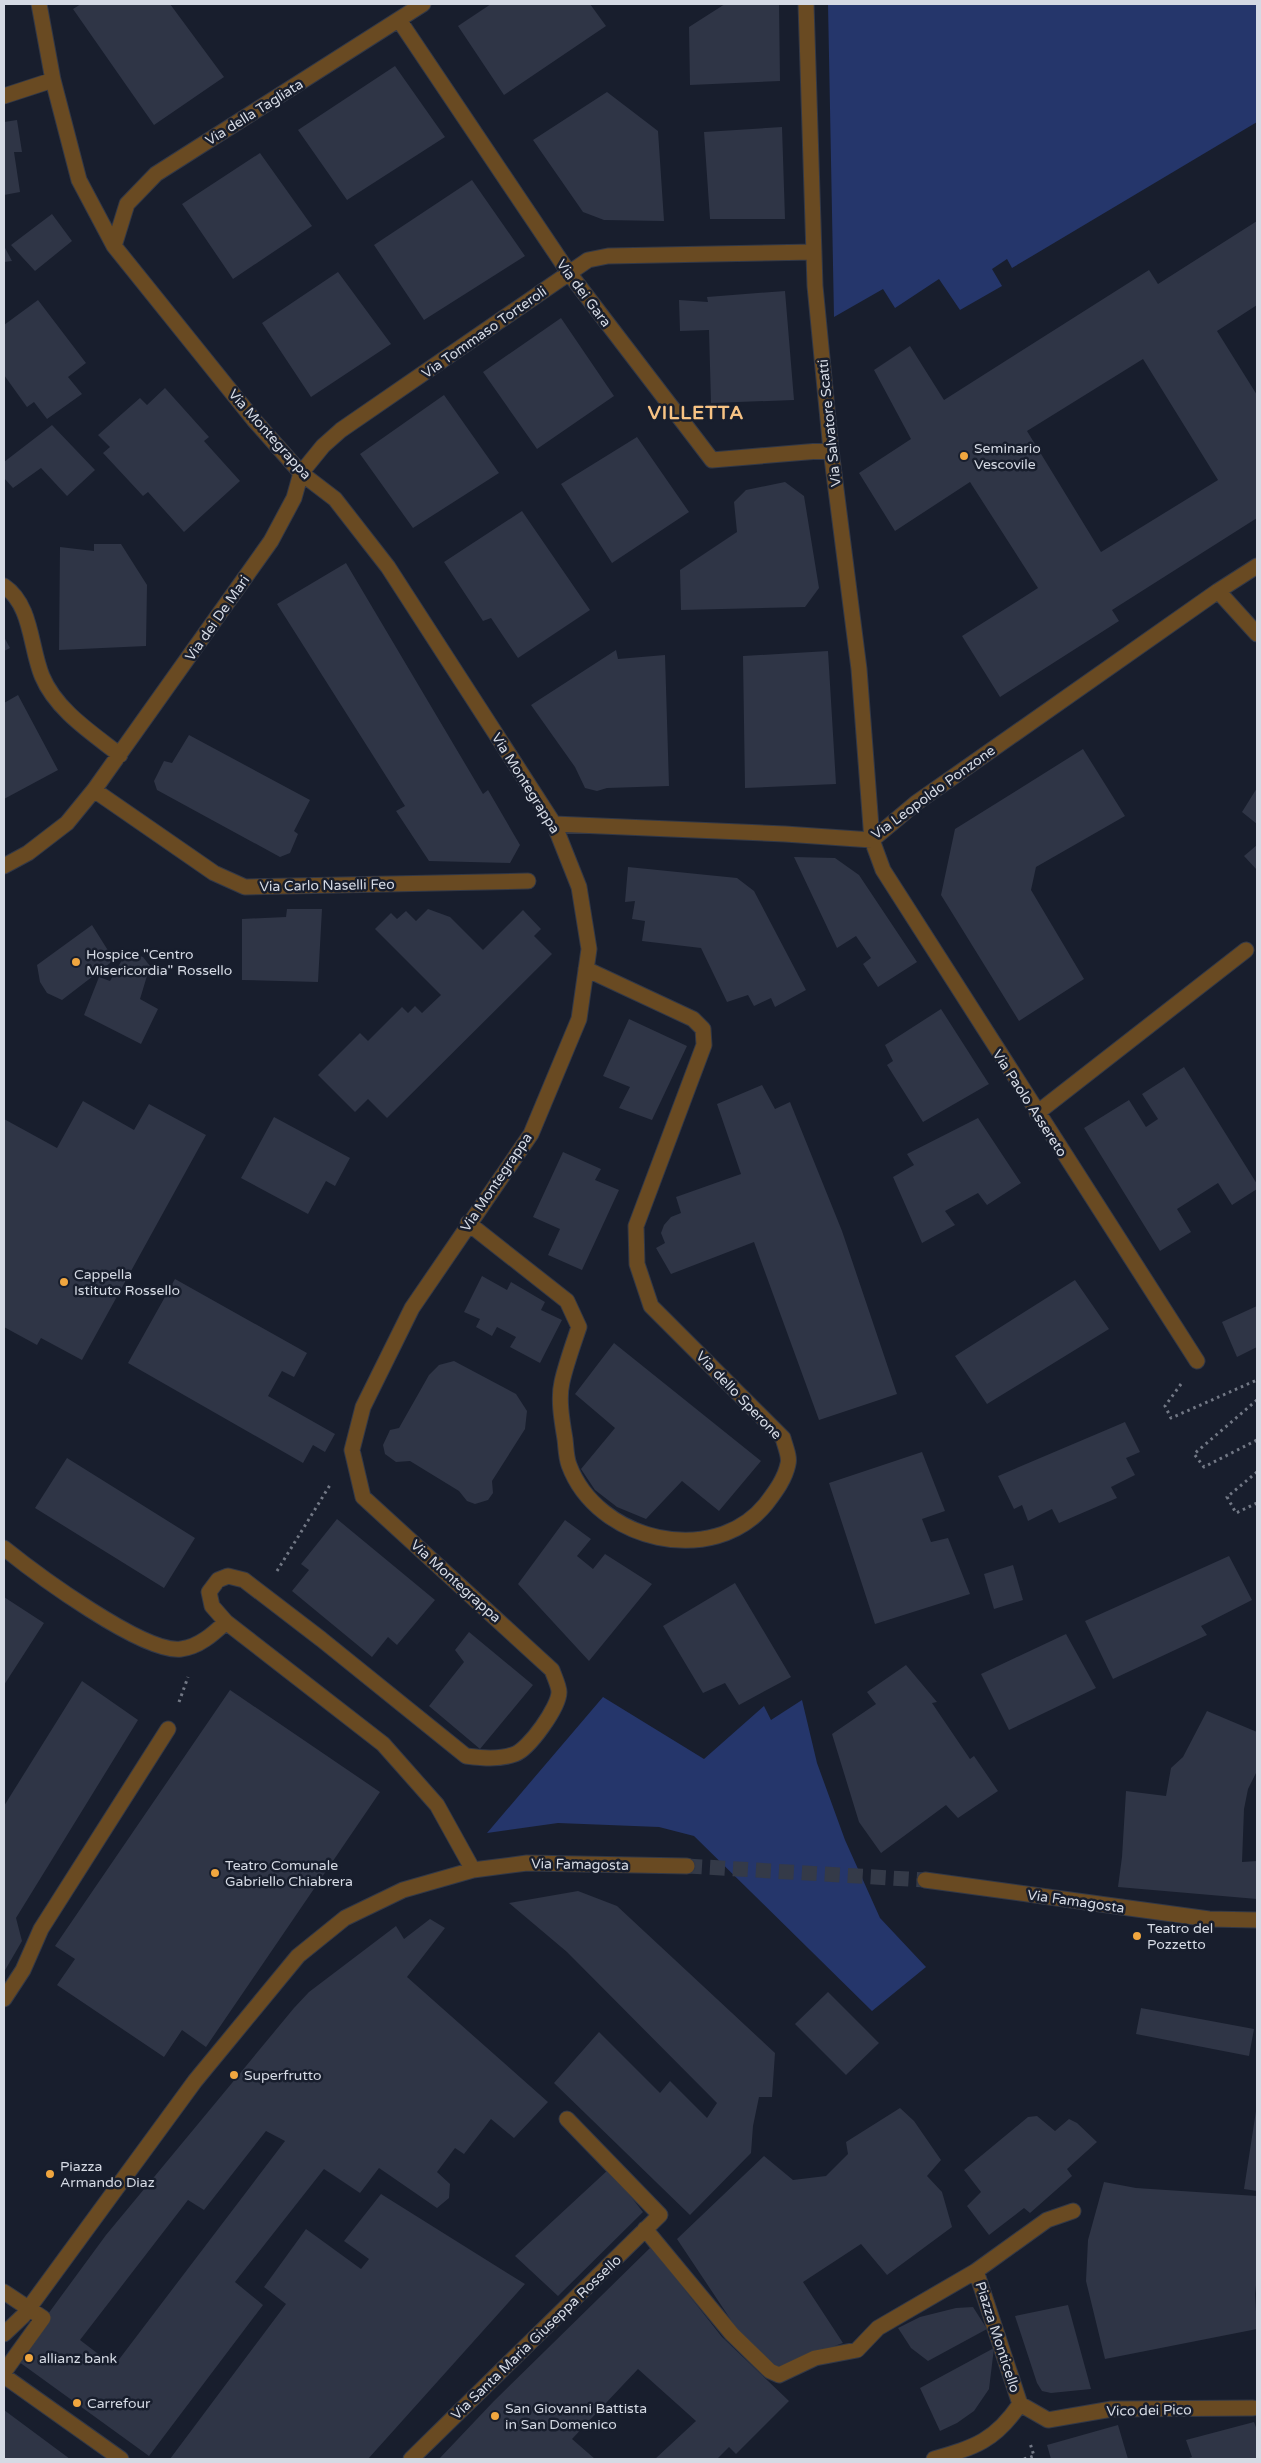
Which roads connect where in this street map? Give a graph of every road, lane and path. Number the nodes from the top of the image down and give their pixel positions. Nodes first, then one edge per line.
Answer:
1 (39, 4) edge
2 (423, 4) edge
3 (806, 4) edge
4 (399, 20) junction
5 (53, 80) junction
6 (4, 96) edge
7 (114, 246) junction
8 (814, 252) junction
9 (569, 273) junction
10 (831, 450) junction
11 (301, 472) junction
12 (1257, 566) edge
13 (4, 586) edge
14 (1218, 591) junction
15 (1257, 634) edge
16 (120, 755) junction
17 (94, 790) junction
18 (554, 824) junction
19 (872, 840) junction
20 (4, 866) edge
21 (528, 881) dead end
22 (1246, 950) dead end
23 (586, 969) junction
24 (1037, 1113) junction
25 (468, 1223) junction
26 (1197, 1361) joint
27 (1257, 1380) edge
28 (1257, 1400) edge
29 (1257, 1440) edge
30 (352, 1450) junction
31 (1257, 1472) edge
32 (1257, 1503) edge
33 (4, 1548) edge
34 (260, 1593) junction
35 (226, 1622) junction
36 (203, 1642) junction
37 (168, 1729) joint
38 (687, 1866) tunnel mouth
39 (473, 1870) junction
40 (925, 1880) tunnel mouth
41 (1257, 1920) edge
42 (4, 1999) edge
43 (567, 2119) dead end
44 (1073, 2211) dead end
45 (645, 2230) junction
46 (976, 2271) junction
47 (4, 2292) edge
48 (29, 2308) junction
49 (5, 2332) edge
50 (4, 2372) edge
51 (4, 2376) edge
52 (1020, 2404) junction
53 (1254, 2408) dead end
54 (1034, 2456) dead end
55 (121, 2459) edge
56 (411, 2459) edge
57 (934, 2459) edge
58 (1024, 2459) edge

1 - 5 street, Via Montegrappa
2 - 4 street, Via della Tagliata
3 - 8 street, Via Salvatore Scatti
4 - 7 street, Via della Tagliata
4 - 9 street, Via dei Gara
5 - 6 street
5 - 7 street, Via Montegrappa
7 - 11 street, Via Montegrappa
8 - 9 street, Via Tommaso Torteroli
8 - 10 street, Via Salvatore Scatti
9 - 10 street, Via dei Gara
9 - 11 street, Via Tommaso Torteroli
10 - 19 street, Via Salvatore Scatti
11 - 16 street, Via dei De Mari
11 - 18 street, Via Montegrappa
12 - 14 street, Via Leopoldo Ponzone
13 - 16 street
14 - 15 street
14 - 19 street, Via Leopoldo Ponzone
16 - 17 street, Via dei De Mari
17 - 20 street, Via dei De Mari
17 - 21 street, Via Carlo Naselli Feo
18 - 19 street, Via Leopoldo Ponzone
18 - 23 street, Via Montegrappa
19 - 24 street, Via Paolo Assereto
22 - 24 street
23 - 25 street, Via Montegrappa
23 - 25 street, Via dello Sperone
24 - 26 street, Via Paolo Assereto
25 - 30 street, Via Montegrappa
26 - 27 path
28 - 29 path
30 - 34 path
30 - 34 street, Via Montegrappa
31 - 32 path
33 - 36 street
34 - 35 street, Via Montegrappa
35 - 36 street
35 - 39 street, Via Montegrappa
36 - 37 path
37 - 42 street
38 - 39 street, Via Famagosta
39 - 48 street
40 - 41 street, Via Famagosta
43 - 45 street, Via Santa Maria Giuseppa Rossello
44 - 46 street, Piazza Monticello
45 - 46 street, Piazza Monticello
45 - 56 street, Via Santa Maria Giuseppa Rossello
46 - 52 street, Piazza Monticello
47 - 48 street
48 - 49 street
48 - 50 street
51 - 55 street
52 - 53 street, Vico dei Pico
52 - 57 street
54 - 58 path

